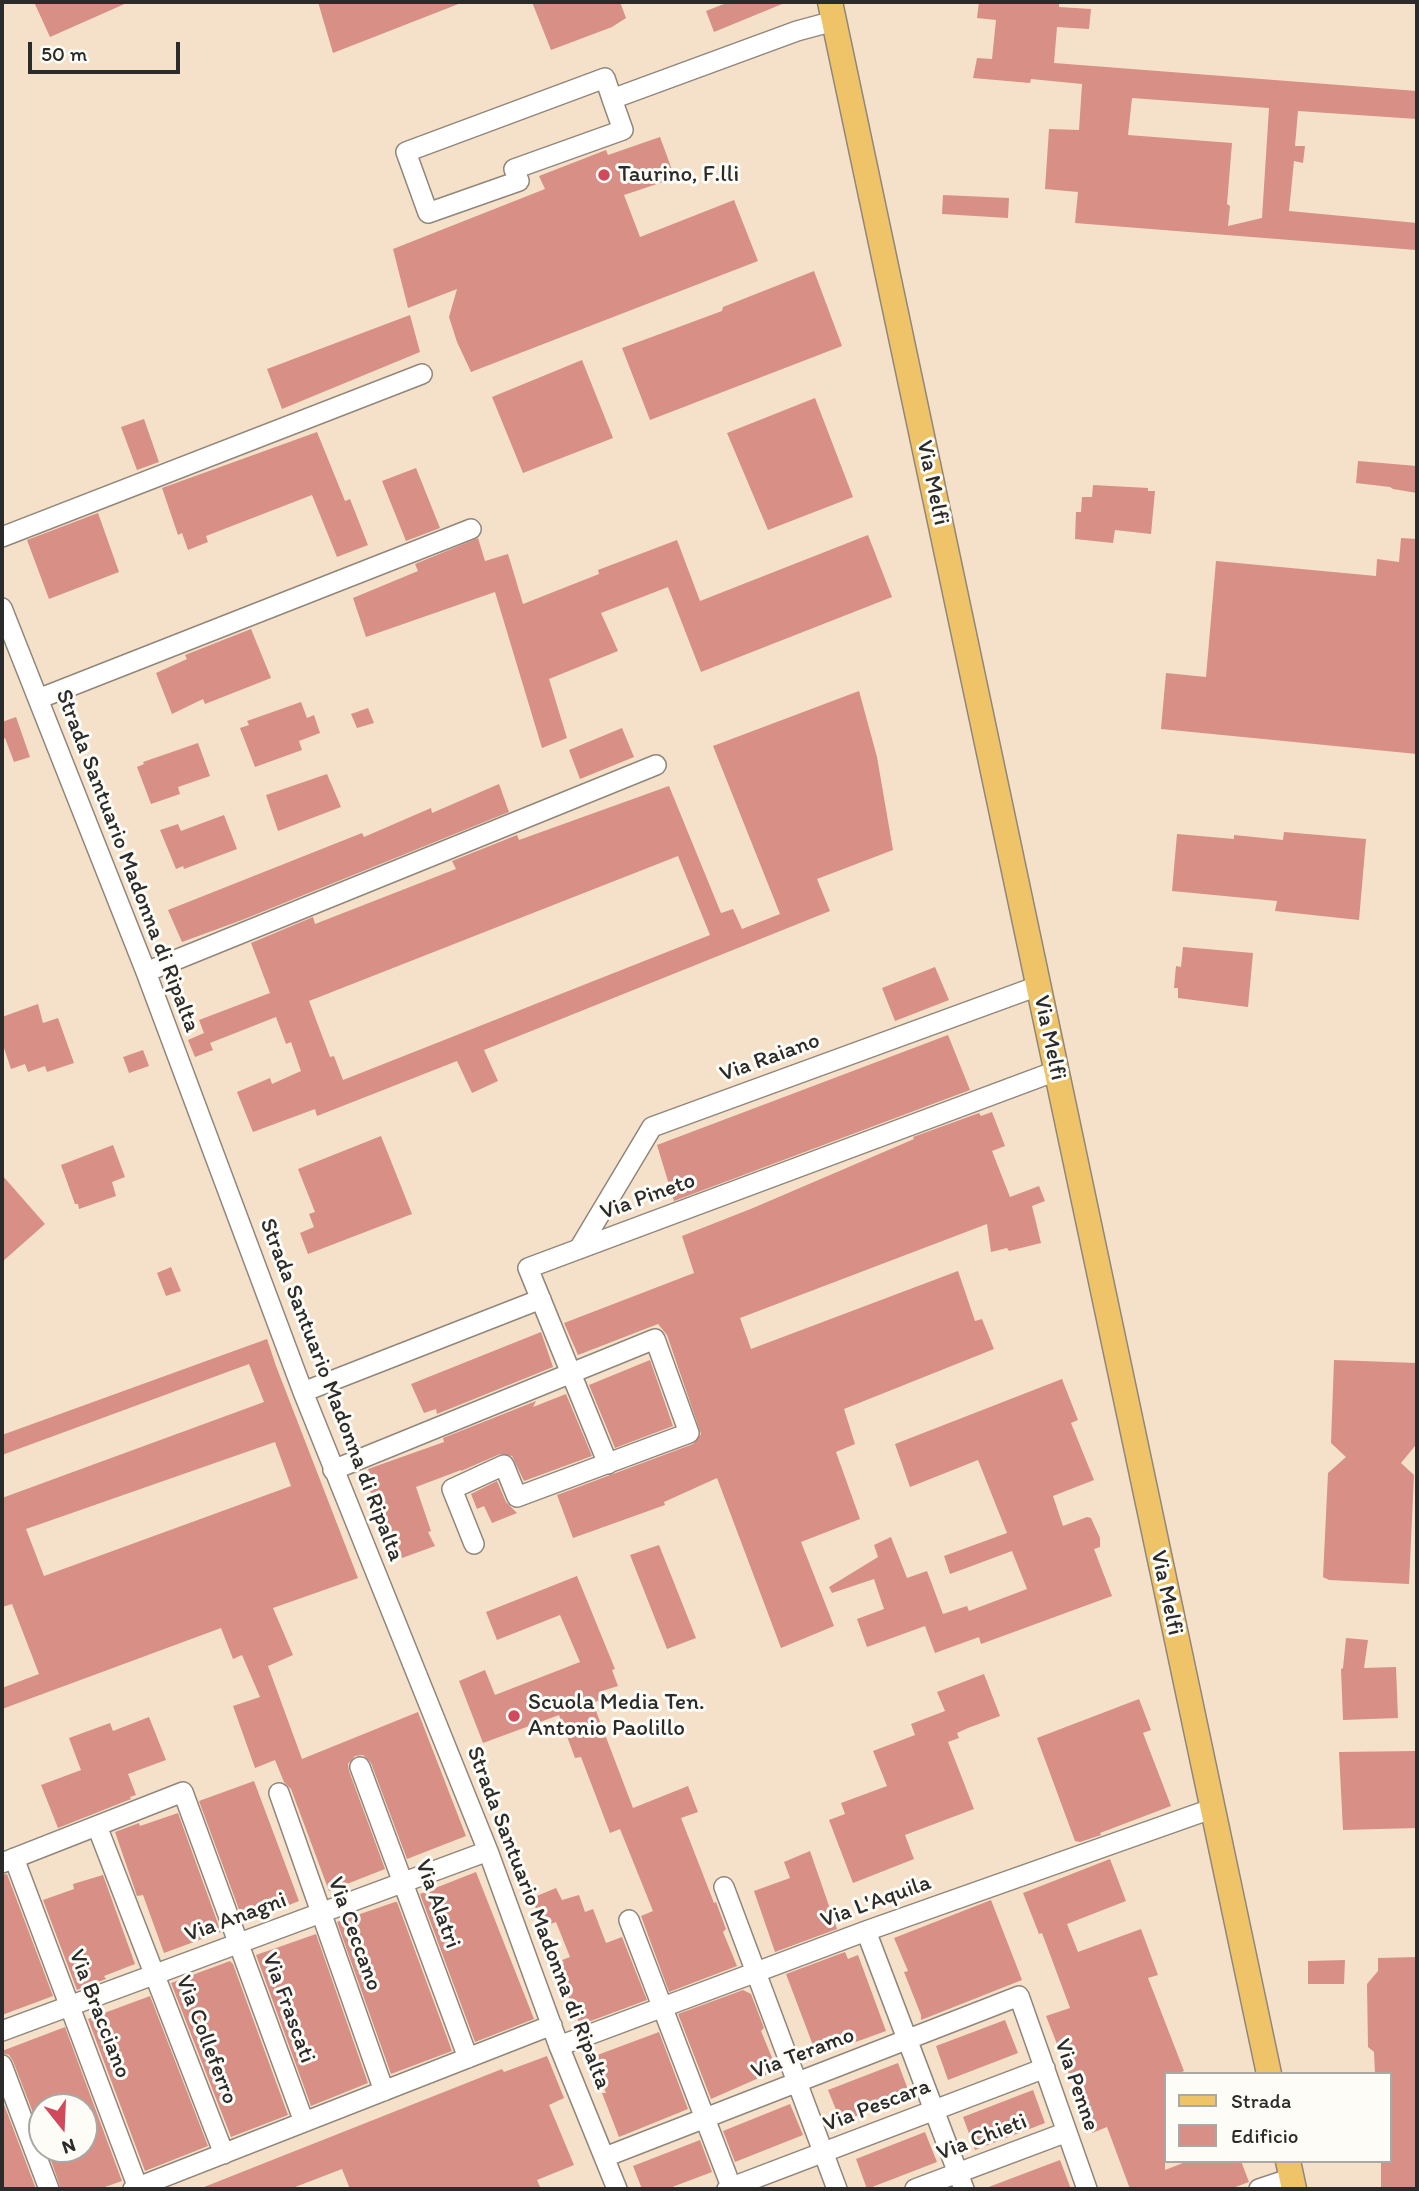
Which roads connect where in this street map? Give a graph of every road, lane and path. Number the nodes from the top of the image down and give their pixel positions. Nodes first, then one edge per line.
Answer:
1 (832, 11) edge
2 (612, 99) junction
3 (422, 374) dead end
4 (471, 529) dead end
5 (2, 537) edge
6 (2, 608) edge
7 (38, 699) junction
8 (656, 765) dead end
9 (146, 972) junction
10 (1038, 986) junction
11 (1056, 1071) junction
12 (579, 1249) junction
13 (541, 1299) junction
14 (569, 1374) junction
15 (303, 1392) junction
16 (608, 1464) junction
17 (333, 1470) junction
18 (474, 1544) dead end
19 (360, 1767) dead end
20 (279, 1793) dead end
21 (1211, 1809) junction
22 (97, 1826) junction
23 (488, 1851) junction
24 (8, 1861) edge
25 (403, 1883) junction
26 (724, 1887) dead end
27 (321, 1913) junction
28 (629, 1920) dead end
29 (866, 1931) junction
30 (239, 1944) junction
31 (756, 1972) junction
32 (154, 1975) junction
33 (1019, 1996) joint
34 (69, 2006) junction
35 (662, 2008) junction
36 (552, 2025) junction
37 (2, 2031) edge
38 (907, 2040) junction
39 (559, 2046) junction
40 (468, 2058) junction
41 (2, 2065) edge
42 (1045, 2068) junction
43 (1269, 2072) edge
44 (797, 2082) junction
45 (384, 2091) junction
46 (934, 2110) junction
47 (705, 2118) junction
48 (304, 2122) junction
49 (1067, 2132) junction
50 (823, 2152) junction
51 (223, 2154) junction
52 (605, 2157) junction
53 (1291, 2176) edge
54 (961, 2181) edge
55 (135, 2188) edge
56 (49, 2189) edge
57 (617, 2189) edge
58 (730, 2189) edge
59 (836, 2189) edge
60 (915, 2189) edge
61 (1087, 2189) edge
62 (1259, 2189) edge

1 - 2 street
1 - 10 main road, Via Melfi
2 - 2 street
3 - 5 street
4 - 7 street
6 - 7 street, Strada Santuario Madonna di Ripalta
7 - 9 street, Strada Santuario Madonna di Ripalta
8 - 9 street
9 - 15 street, Strada Santuario Madonna di Ripalta
10 - 11 main road, Via Melfi
10 - 12 street, Via Raiano
11 - 12 street, Via Pineto
11 - 21 main road, Via Melfi
12 - 13 street, Via Pineto
13 - 14 street
13 - 15 street
14 - 16 street
14 - 16 street
14 - 17 street
15 - 17 street, Strada Santuario Madonna di Ripalta
16 - 18 street
17 - 23 street, Strada Santuario Madonna di Ripalta
19 - 25 street, Via Alatri
20 - 27 street, Via Ceccano
21 - 29 street, Via L'Aquila
21 - 43 main road, Via Melfi
22 - 24 street
22 - 30 street, Via Frascati
22 - 32 street, Via Colleferro
23 - 25 street, Via Anagni
23 - 36 street, Strada Santuario Madonna di Ripalta
24 - 34 street, Via Bracciano
25 - 27 street, Via Anagni
25 - 40 street, Via Alatri
26 - 31 street
27 - 30 street, Via Anagni
27 - 45 street, Via Ceccano
28 - 35 street
29 - 31 street, Via L'Aquila
29 - 38 street
30 - 32 street, Via Anagni
30 - 48 street, Via Frascati
31 - 35 street, Via L'Aquila
31 - 44 street
32 - 34 street, Via Anagni
32 - 51 street, Via Colleferro
33 - 38 street, Via Teramo
33 - 42 street, Via Penne
34 - 37 street, Via Anagni
34 - 55 street, Via Bracciano
35 - 39 street, Via L'Aquila
35 - 47 street
36 - 39 street, Strada Santuario Madonna di Ripalta
36 - 40 street
38 - 44 street, Via Teramo
38 - 46 street
39 - 52 street, Strada Santuario Madonna di Ripalta
40 - 45 street
41 - 56 street
42 - 46 street, Via Pescara
42 - 49 street, Via Penne
44 - 47 street, Via Teramo
44 - 50 street
45 - 48 street
46 - 50 street, Via Pescara
46 - 54 street
47 - 52 street, Via Teramo
47 - 58 street
48 - 51 street
49 - 54 street, Via Chieti
49 - 61 street, Via Penne
50 - 58 street, Via Pescara
50 - 59 street
51 - 55 street
52 - 57 street, Strada Santuario Madonna di Ripalta
53 - 62 street
54 - 60 street, Via Chieti

